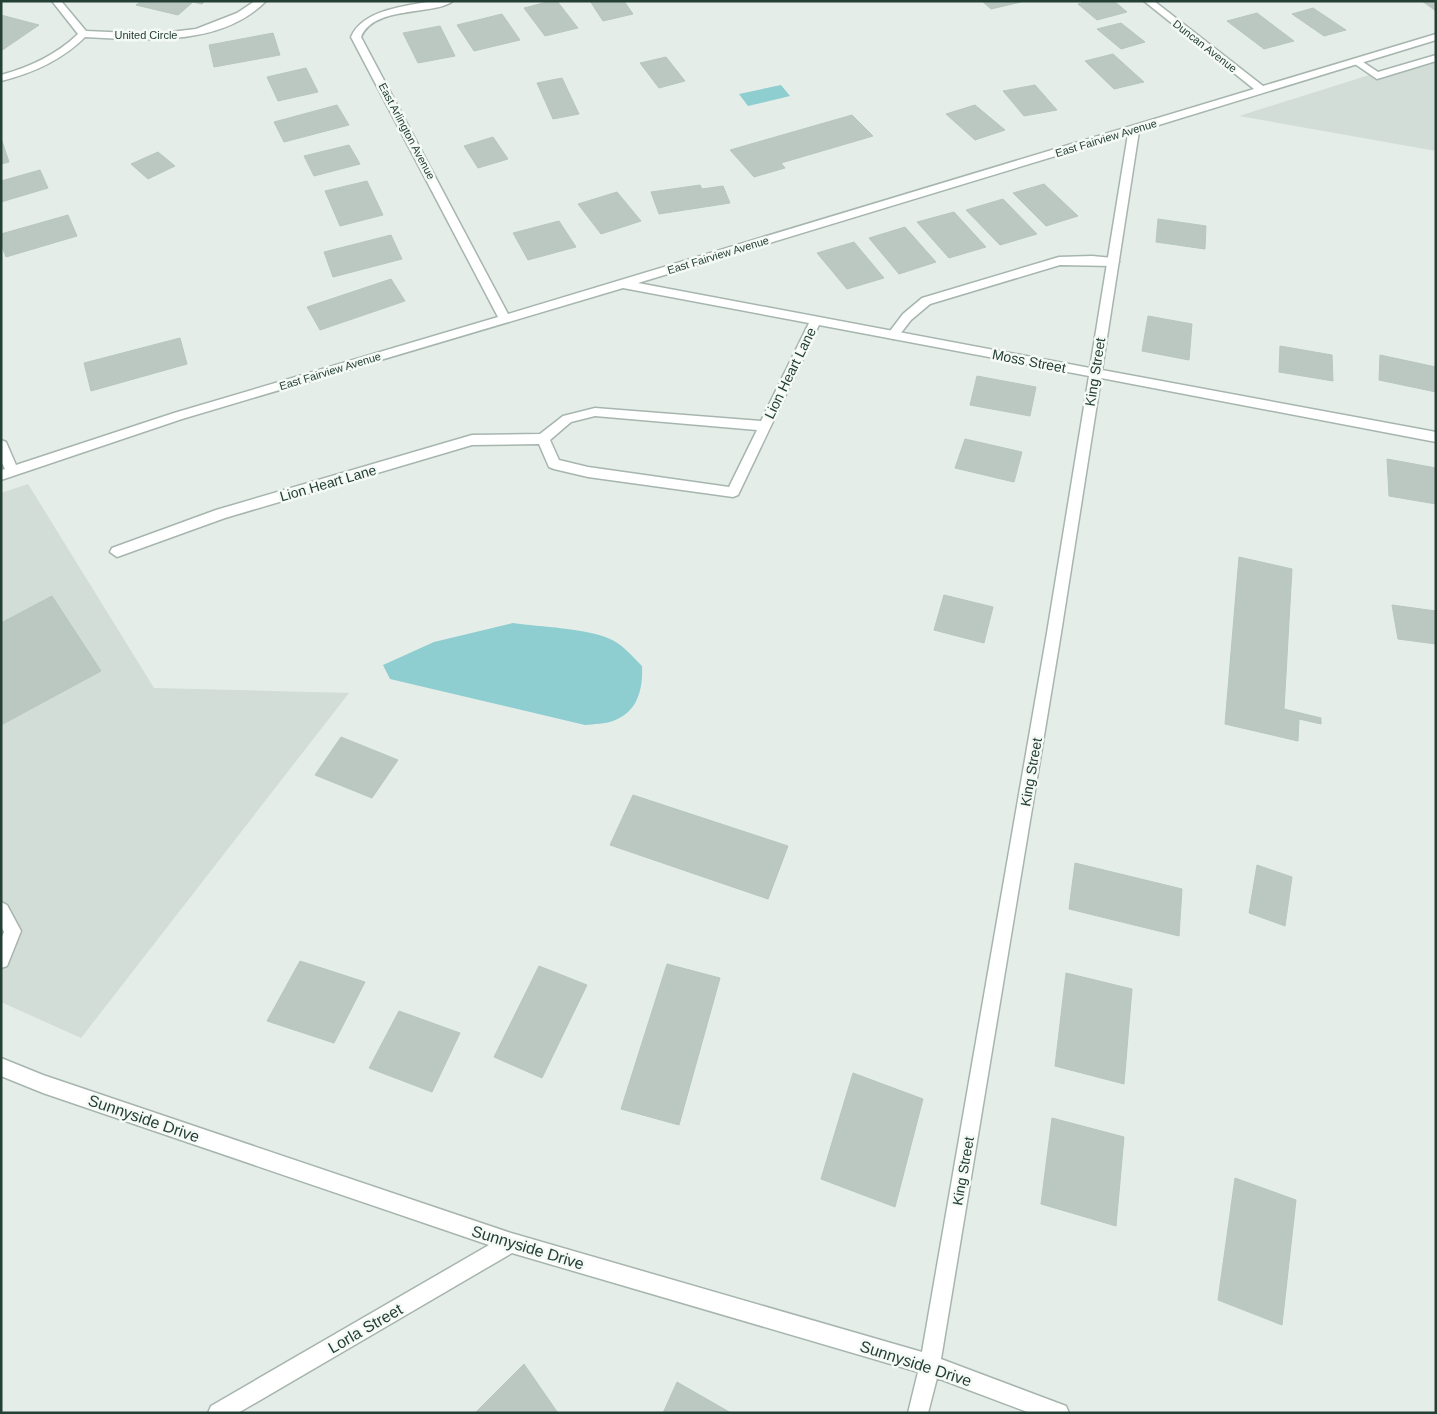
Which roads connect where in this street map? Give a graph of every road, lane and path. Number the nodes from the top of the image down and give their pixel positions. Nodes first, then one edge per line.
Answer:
1 (56, 1) edge
2 (262, 1) edge
3 (449, 1) edge
4 (1148, 1) edge
5 (83, 34) junction
6 (1436, 37) edge
7 (1436, 58) edge
8 (1357, 62) junction
9 (1, 78) edge
10 (1262, 90) junction
11 (1134, 129) junction
12 (1113, 262) junction
13 (623, 284) junction
14 (506, 319) junction
15 (816, 320) junction
16 (893, 335) junction
17 (1095, 373) junction
18 (765, 426) junction
19 (1436, 437) edge
20 (543, 439) junction
21 (1, 445) edge
22 (7, 473) edge
23 (117, 552) dead end
24 (1, 910) edge
25 (1, 960) edge
26 (1, 1067) edge
27 (511, 1243) junction
28 (930, 1365) junction
29 (228, 1410) edge
30 (918, 1413) edge
31 (1060, 1413) edge

1 - 5 street
2 - 5 street, United Circle
3 - 14 street, East Arlington Avenue
4 - 10 street, Duncan Avenue
5 - 9 street
6 - 8 street, East Fairview Avenue
7 - 8 street
8 - 10 street, East Fairview Avenue
10 - 11 street, East Fairview Avenue
11 - 12 street, King Street
11 - 13 street, East Fairview Avenue
12 - 16 street
12 - 17 street, King Street
13 - 14 street, East Fairview Avenue
13 - 15 street, Moss Street
14 - 22 street, East Fairview Avenue
15 - 16 street, Moss Street
15 - 18 street, Lion Heart Lane
16 - 17 street, Moss Street
17 - 19 street, Moss Street
17 - 28 street, King Street
18 - 20 street, Lion Heart Lane
18 - 20 street, Lion Heart Lane
20 - 23 street, Lion Heart Lane
21 - 22 street
24 - 25 street
26 - 27 street, Sunnyside Drive
27 - 28 street, Sunnyside Drive
27 - 29 street, Lorla Street
28 - 30 street, King Street
28 - 31 street, Sunnyside Drive

